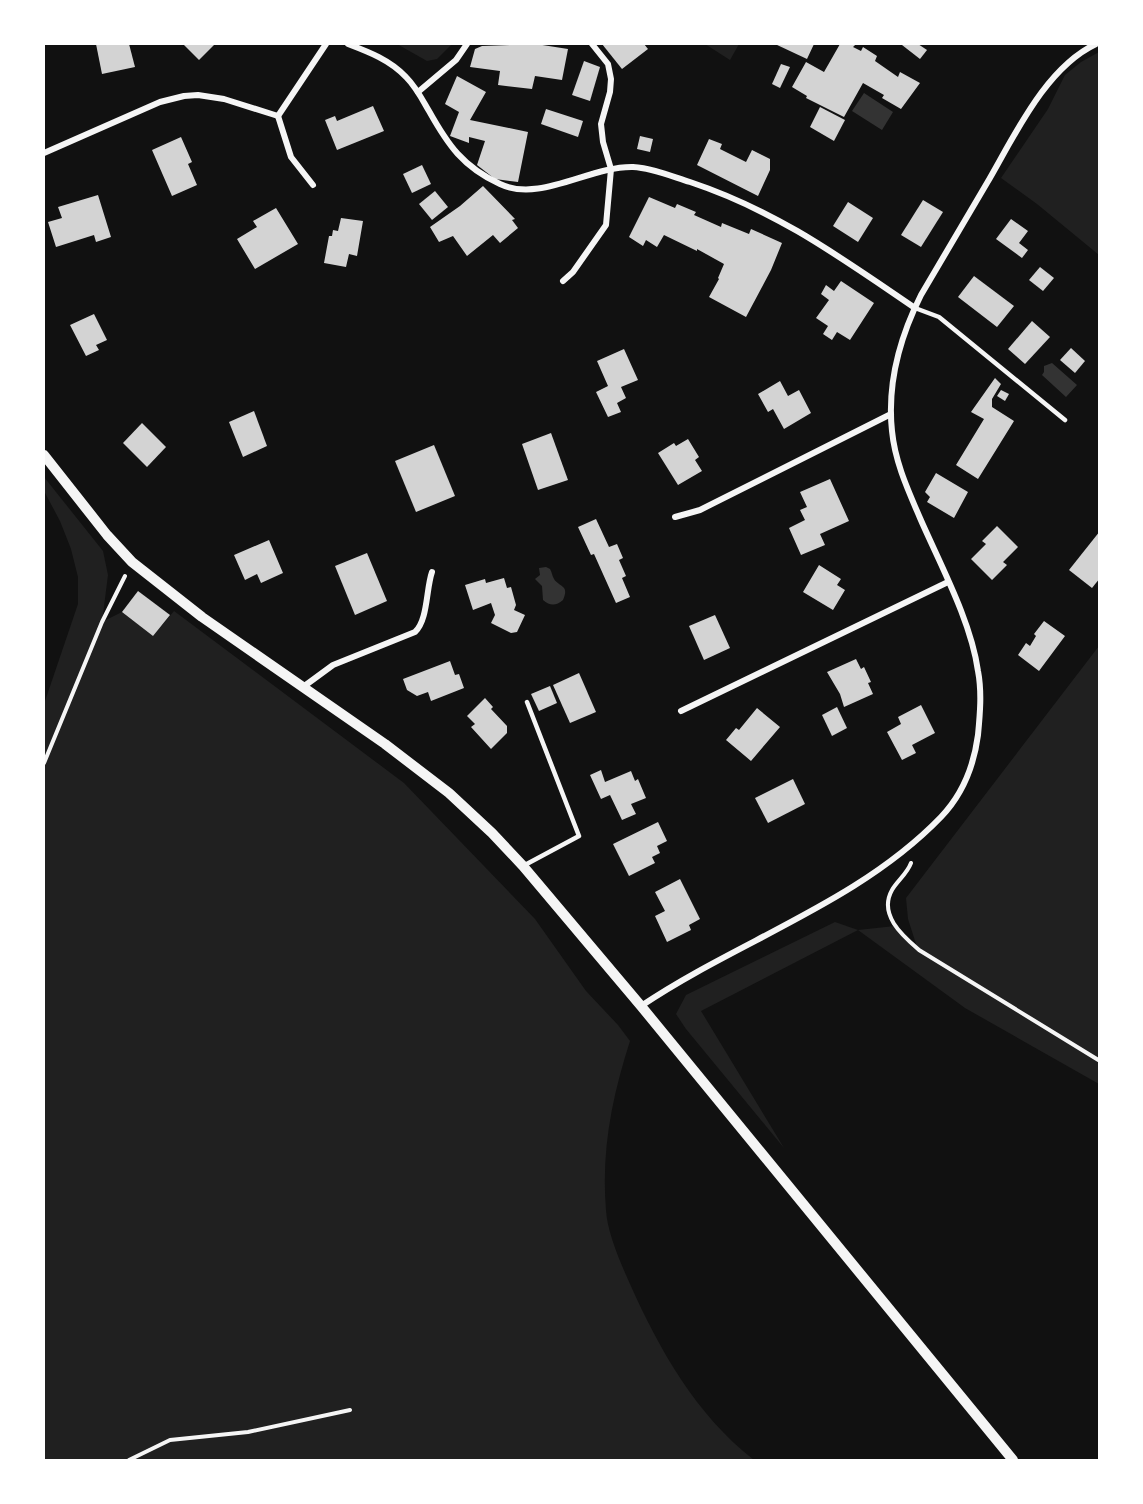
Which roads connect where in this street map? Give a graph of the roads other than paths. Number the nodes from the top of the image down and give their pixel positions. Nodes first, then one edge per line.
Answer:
1 (326, 44) edge
2 (348, 44) edge
3 (467, 44) edge
4 (592, 44) edge
5 (1096, 44) edge
6 (418, 92) junction
7 (278, 116) junction
8 (44, 153) edge
9 (611, 169) junction
10 (313, 185) dead end
11 (563, 281) dead end
12 (915, 308) junction
13 (891, 414) junction
14 (1065, 420) dead end
15 (44, 455) edge
16 (675, 517) dead end
17 (432, 572) dead end
18 (948, 582) junction
19 (303, 687) junction
20 (526, 702) dead end
21 (681, 711) dead end
22 (523, 866) junction
23 (641, 1006) junction
24 (1013, 1461) edge

1 - 7 street
2 - 6 street
3 - 6 street
4 - 9 street
5 - 12 street
6 - 9 street
7 - 8 street
7 - 10 street
9 - 11 street
9 - 12 street
12 - 13 street
12 - 14 lane
13 - 16 street
13 - 18 street
15 - 19 street
17 - 19 street
18 - 21 street
18 - 23 street
19 - 22 street
20 - 22 lane
22 - 23 street
23 - 24 street

